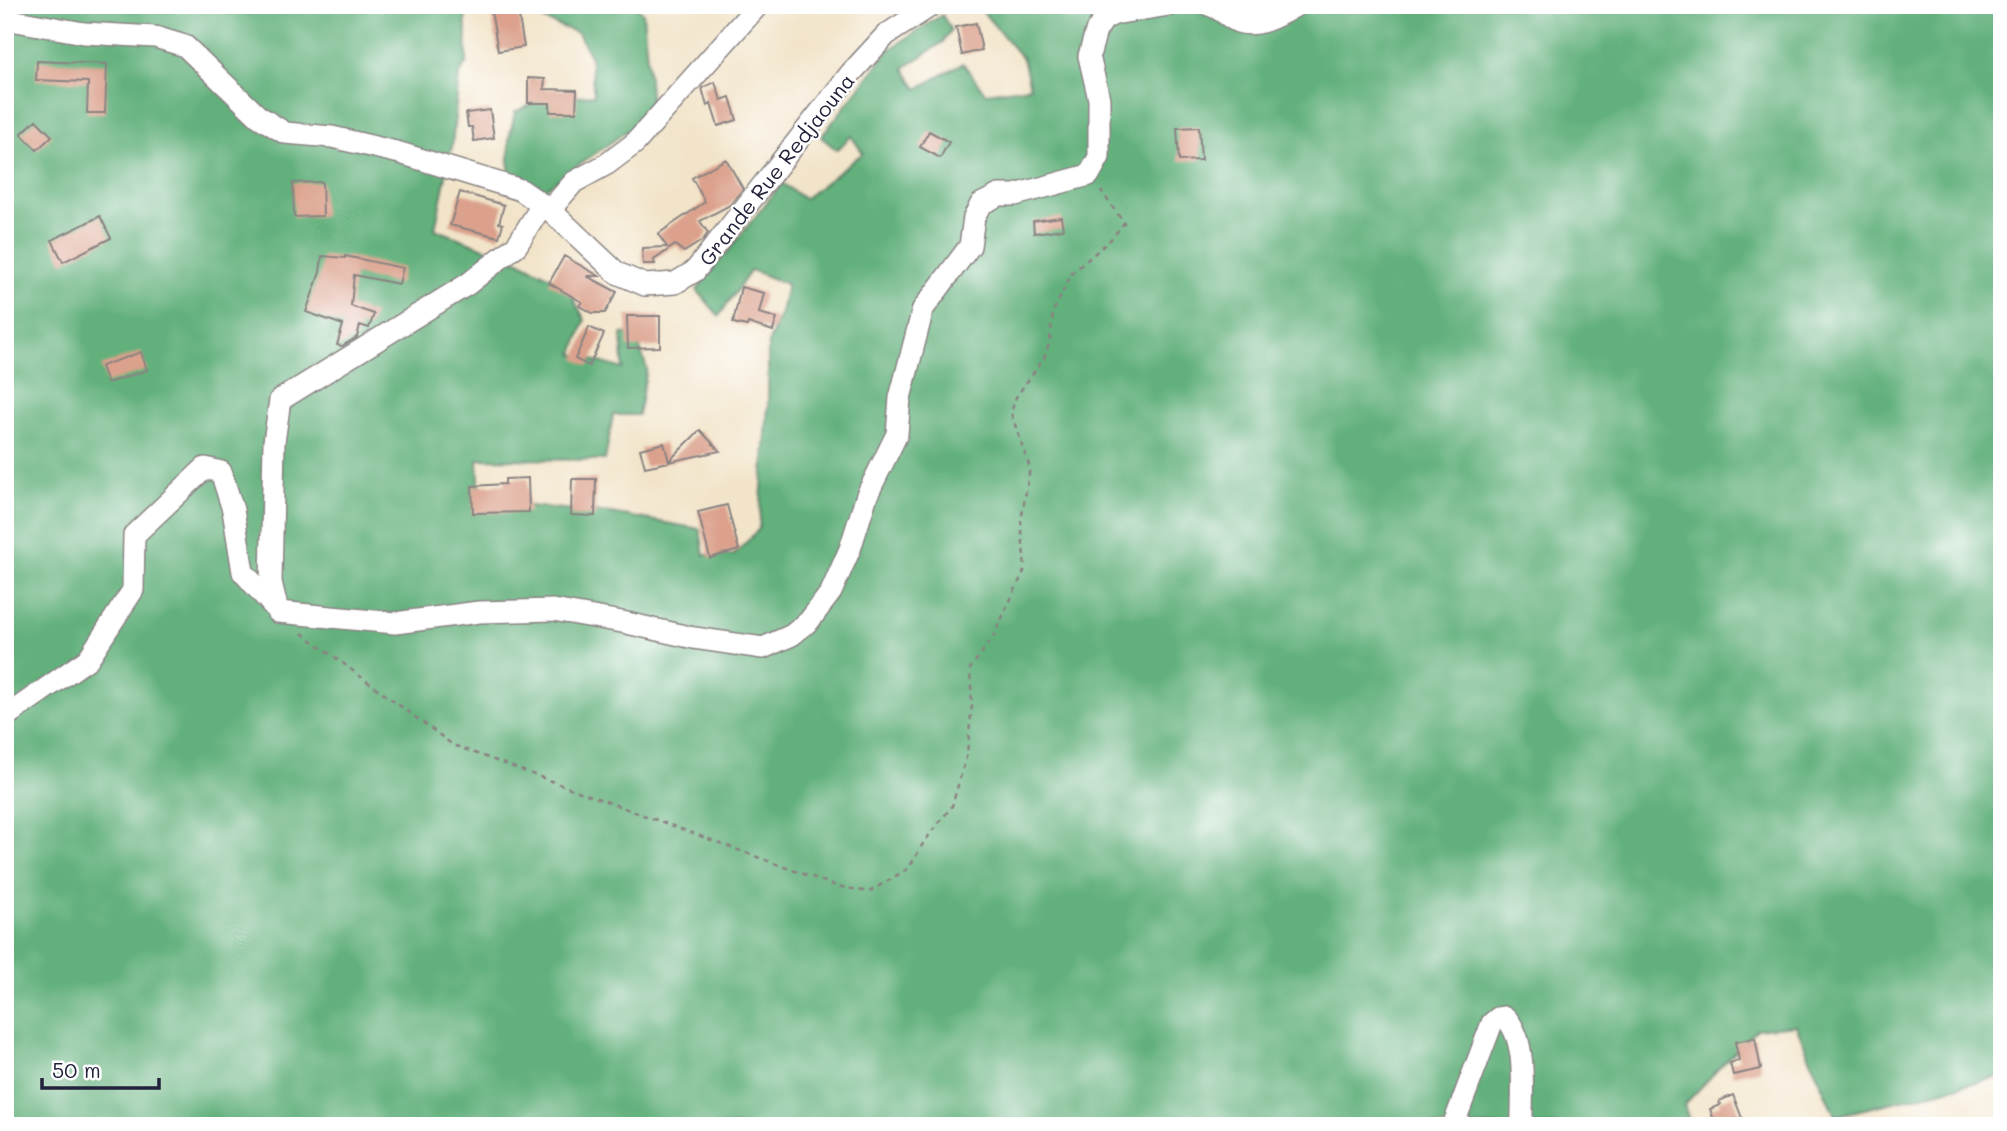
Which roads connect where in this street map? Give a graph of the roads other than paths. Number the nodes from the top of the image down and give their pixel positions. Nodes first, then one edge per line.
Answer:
1 (758, 5) edge
2 (932, 5) edge
3 (1169, 5) edge
4 (1209, 5) edge
5 (1297, 5) edge
6 (5, 19) edge
7 (546, 207) junction
8 (278, 612) junction
9 (5, 717) edge
10 (1453, 1126) edge
11 (1521, 1126) edge

1 - 7 street
2 - 7 street, Grande Rue Redjaouna
3 - 8 street
4 - 5 street
6 - 7 street, Grande Rue Redjaouna
7 - 8 street
8 - 9 street
10 - 11 street

